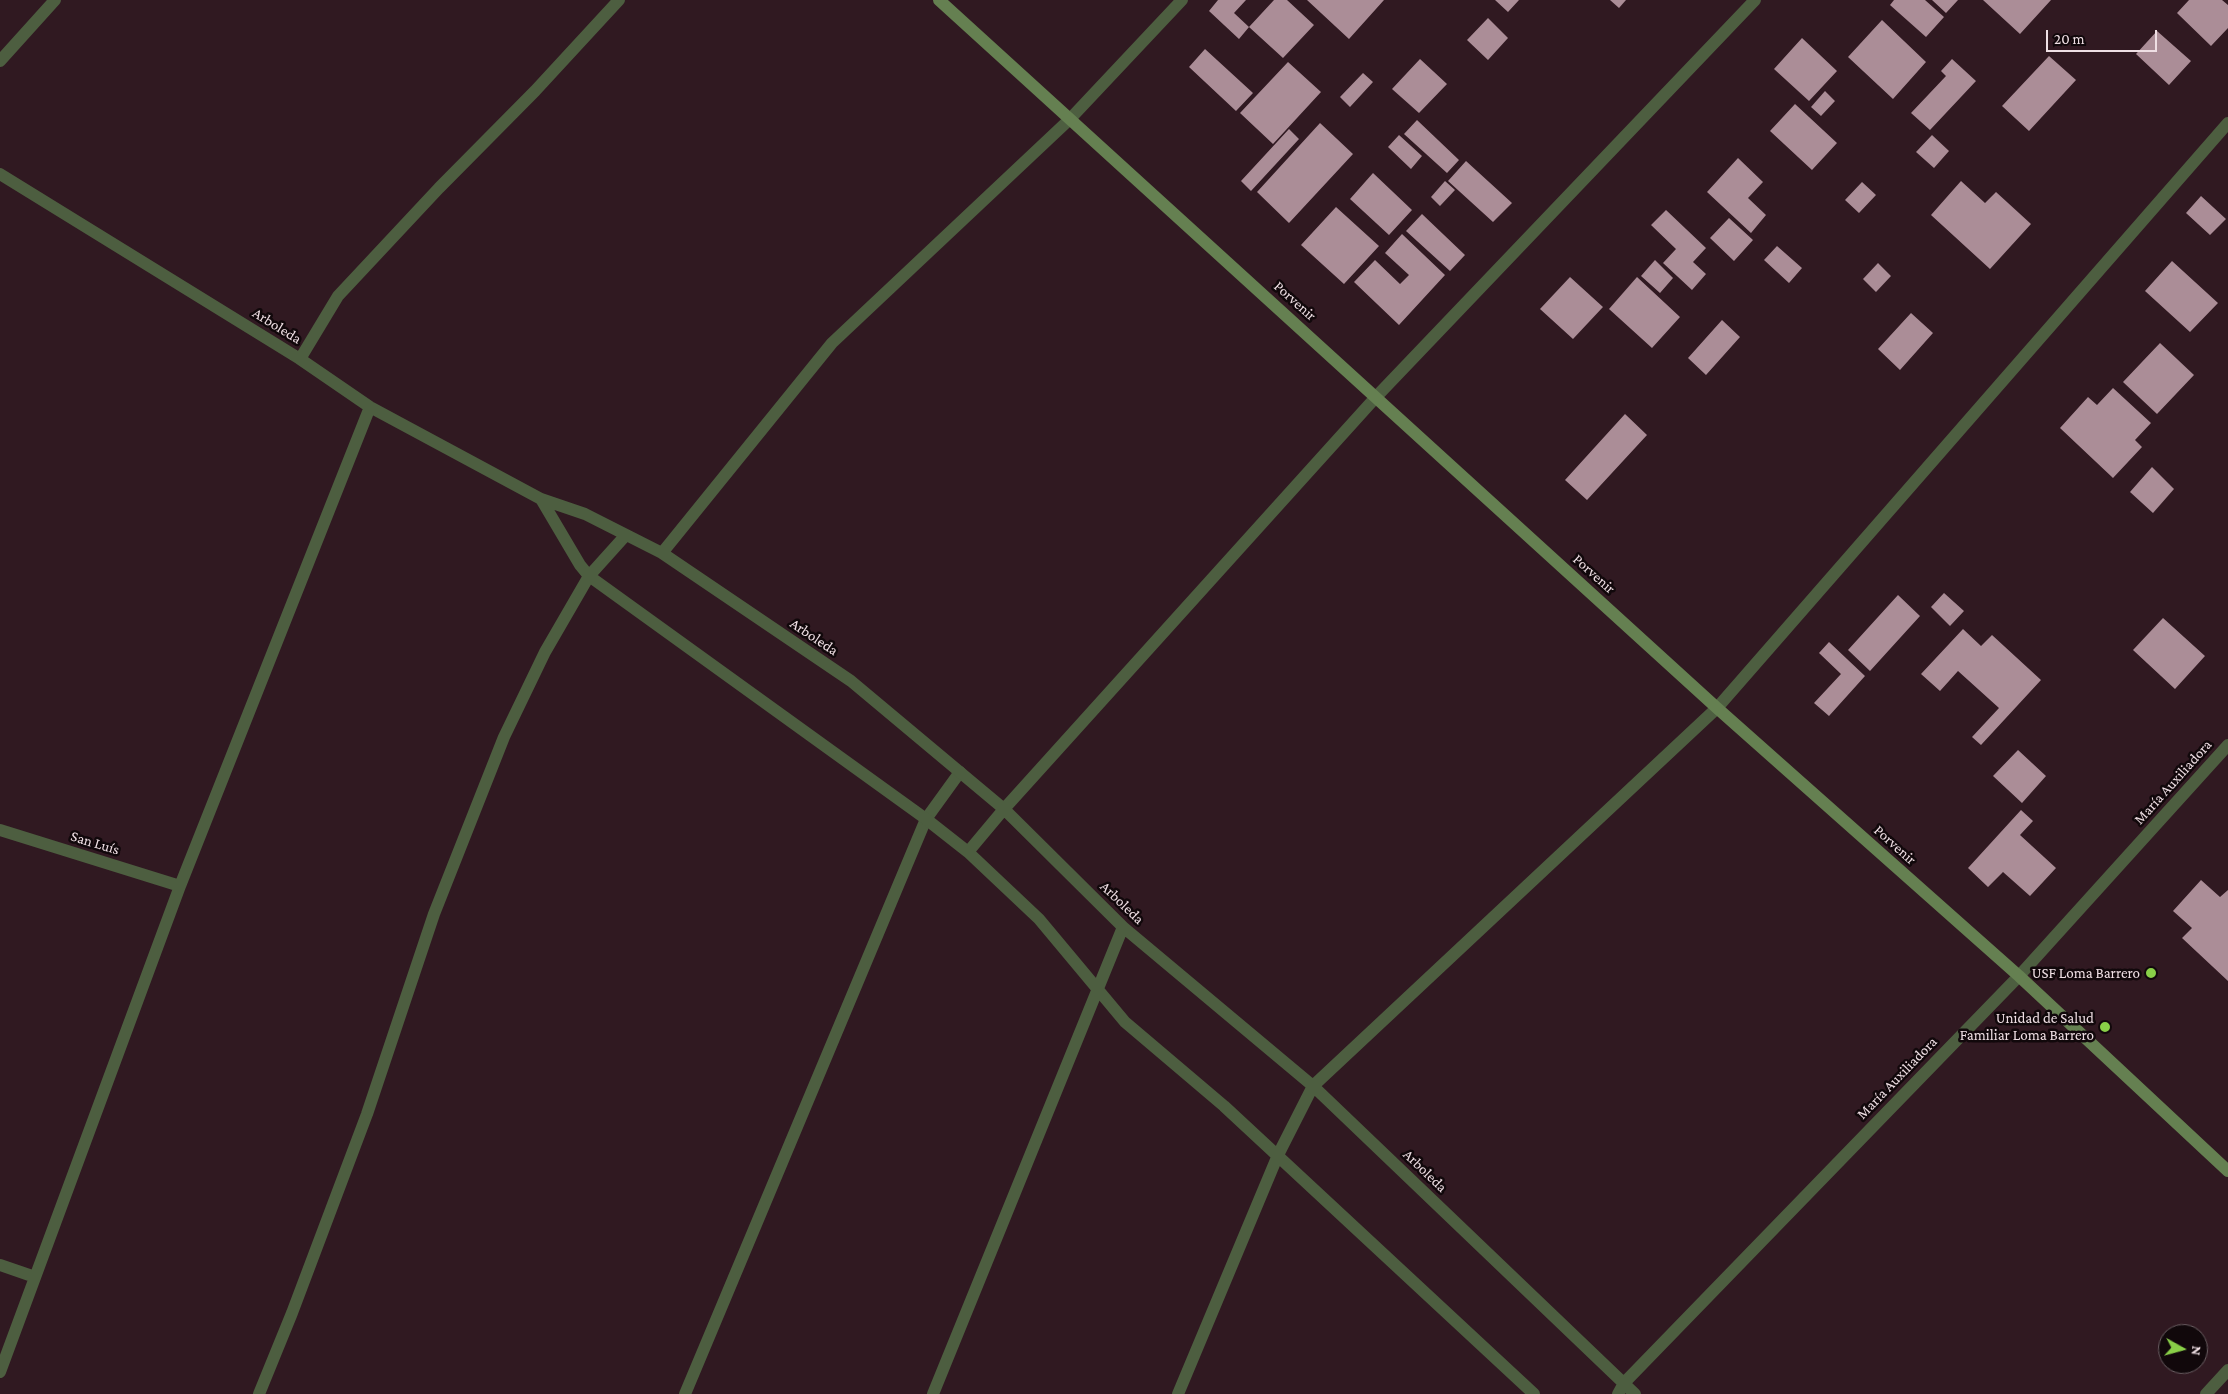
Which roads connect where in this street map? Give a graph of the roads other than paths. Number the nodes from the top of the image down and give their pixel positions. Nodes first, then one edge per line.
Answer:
1 (55, 0) edge
2 (619, 0) edge
3 (939, 0) edge
4 (1182, 0) edge
5 (1755, 0) edge
6 (0, 61) edge
7 (1070, 119) junction
8 (2228, 124) edge
9 (0, 174) edge
10 (300, 359) junction
11 (1376, 397) junction
12 (370, 407) junction
13 (541, 499) junction
14 (625, 536) junction
15 (662, 553) junction
16 (589, 576) junction
17 (1717, 708) junction
18 (2228, 745) edge
19 (960, 772) junction
20 (1004, 809) junction
21 (926, 819) junction
22 (0, 830) edge
23 (968, 852) junction
24 (180, 886) junction
25 (1123, 927) junction
26 (2019, 976) junction
27 (1098, 990) junction
28 (1313, 1086) junction
29 (1278, 1155) junction
30 (2228, 1171) edge
31 (0, 1264) edge
32 (35, 1277) junction
33 (2228, 1370) edge
34 (0, 1372) edge
35 (1621, 1388) edge
36 (259, 1394) edge
37 (685, 1394) edge
38 (933, 1394) edge
39 (1178, 1394) edge
40 (1534, 1394) edge
41 (1635, 1394) edge
42 (2206, 1394) edge

1 - 6 street
2 - 10 street
3 - 7 street, Porvenir
4 - 7 street
5 - 11 street
7 - 11 street, Porvenir
7 - 15 street
8 - 17 street
9 - 10 street, Arboleda
10 - 12 street, Arboleda
11 - 17 street, Porvenir
11 - 20 street
12 - 13 street, Arboleda
12 - 24 street
13 - 14 street, Arboleda
13 - 16 street
14 - 15 street, Arboleda
14 - 16 street
15 - 19 street, Arboleda
16 - 21 street
16 - 36 street
17 - 26 street, Porvenir
17 - 28 street
18 - 26 street, María Auxiliadora
19 - 20 street, Arboleda
19 - 21 street
20 - 23 street
20 - 25 street, Arboleda
21 - 23 street
21 - 37 street
22 - 24 street, San Luís
23 - 27 street
24 - 32 street
25 - 27 street
25 - 28 street, Arboleda
26 - 30 street, Porvenir
26 - 35 street, María Auxiliadora
27 - 29 street
27 - 38 street
28 - 29 street
28 - 35 street, Arboleda
29 - 39 street
29 - 40 street
31 - 32 street
32 - 34 street
33 - 42 street
35 - 41 street, Arboleda

